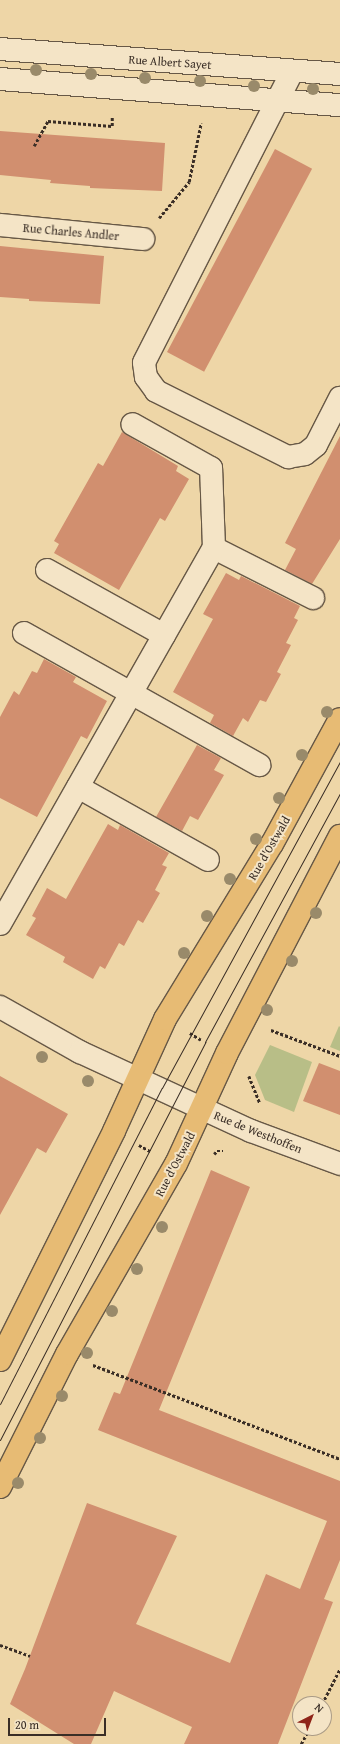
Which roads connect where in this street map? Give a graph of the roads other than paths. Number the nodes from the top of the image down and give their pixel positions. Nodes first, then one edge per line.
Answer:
1 (0, 49) edge
2 (292, 72) junction
3 (340, 74) edge
4 (0, 79) edge
5 (278, 99) junction
6 (340, 105) edge
7 (0, 225) edge
8 (143, 239) road end
9 (340, 398) edge
10 (132, 424) dead end
11 (214, 548) junction
12 (47, 570) dead end
13 (313, 598) dead end
14 (24, 633) dead end
15 (164, 635) junction
16 (132, 693) junction
17 (340, 719) edge
18 (259, 765) dead end
19 (78, 788) junction
20 (340, 836) edge
21 (208, 860) dead end
22 (0, 924) edge
23 (0, 1007) edge
24 (138, 1077) junction
25 (203, 1109) junction
26 (340, 1164) edge
27 (0, 1360) edge
28 (0, 1487) edge

1 - 2 street, Rue Albert Sayet
2 - 3 street, Rue Albert Sayet
2 - 5 street
4 - 5 street
5 - 6 street
5 - 9 street
7 - 8 street, Rue Charles Andler
10 - 11 street
11 - 13 street
11 - 15 street
12 - 15 street
14 - 16 street
15 - 16 street
16 - 18 street
16 - 19 street
17 - 24 main road, Rue d'Ostwald
19 - 21 street
19 - 22 street
20 - 25 main road, Rue d'Ostwald
23 - 24 street, Rue de Westhoffen
24 - 25 street, Rue de Westhoffen
24 - 27 main road, Rue d'Ostwald
25 - 26 street, Rue de Westhoffen
25 - 28 main road, Rue d'Ostwald

